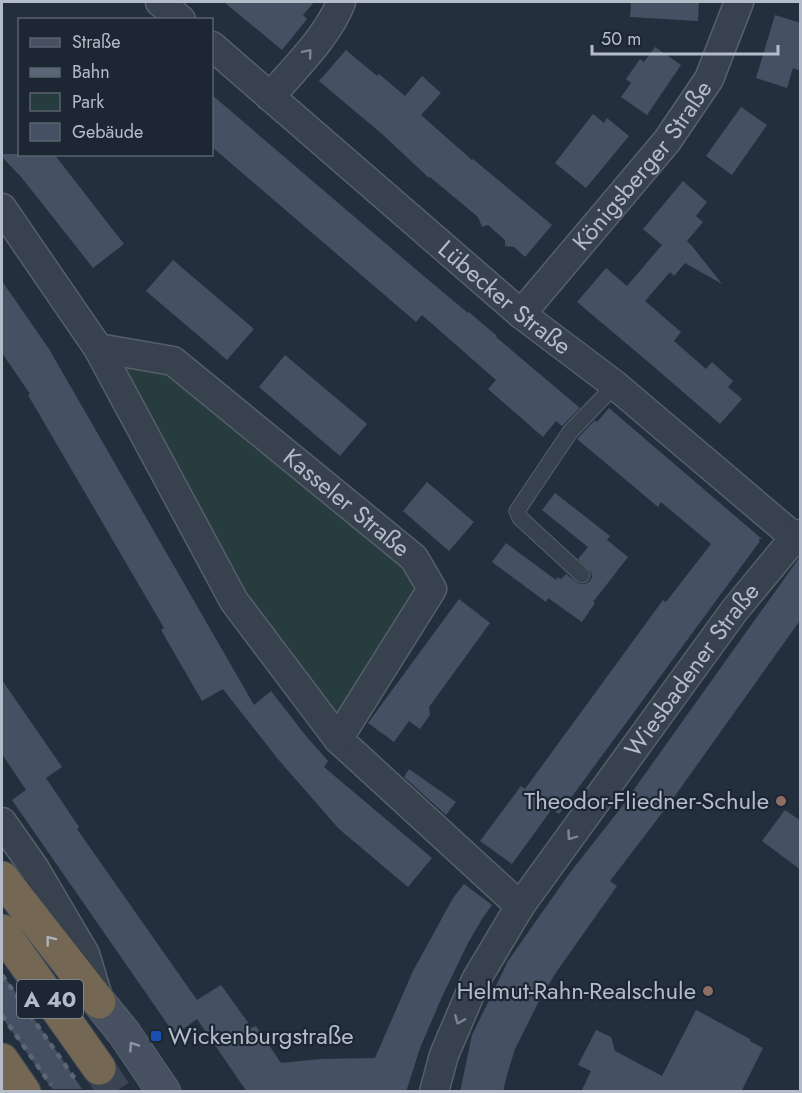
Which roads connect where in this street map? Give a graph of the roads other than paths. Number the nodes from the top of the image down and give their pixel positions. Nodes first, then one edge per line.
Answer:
1 (160, 2) edge
2 (341, 2) edge
3 (739, 2) edge
4 (179, 18) edge
5 (213, 47) edge
6 (270, 97) junction
7 (2, 208) edge
8 (521, 314) junction
9 (98, 348) junction
10 (615, 385) junction
11 (799, 538) edge
12 (582, 575) dead end
13 (338, 739) junction
14 (2, 822) edge
15 (2, 878) edge
16 (520, 906) junction
17 (2, 931) edge
18 (99, 1002) junction
19 (2, 1060) edge
20 (99, 1068) tunnel mouth
21 (24, 1092) edge
22 (164, 1092) edge
23 (434, 1092) edge

1 - 4 street
6 -> 2 street
3 - 8 street, Königsberger Straße
5 - 6 street, Lübecker Straße
6 - 8 street, Lübecker Straße
7 - 9 street
8 - 10 street, Lübecker Straße
9 - 13 street
9 - 13 street, Kasseler Straße
10 - 11 street, Lübecker Straße
10 - 12 lane
11 -> 16 street, Wiesbadener Straße
13 - 16 street
14 - 18 street
18 -> 15 highway
16 -> 23 street, Wiesbadener Straße
17 - 20 highway, A 40
22 -> 18 main road
19 - 21 highway

